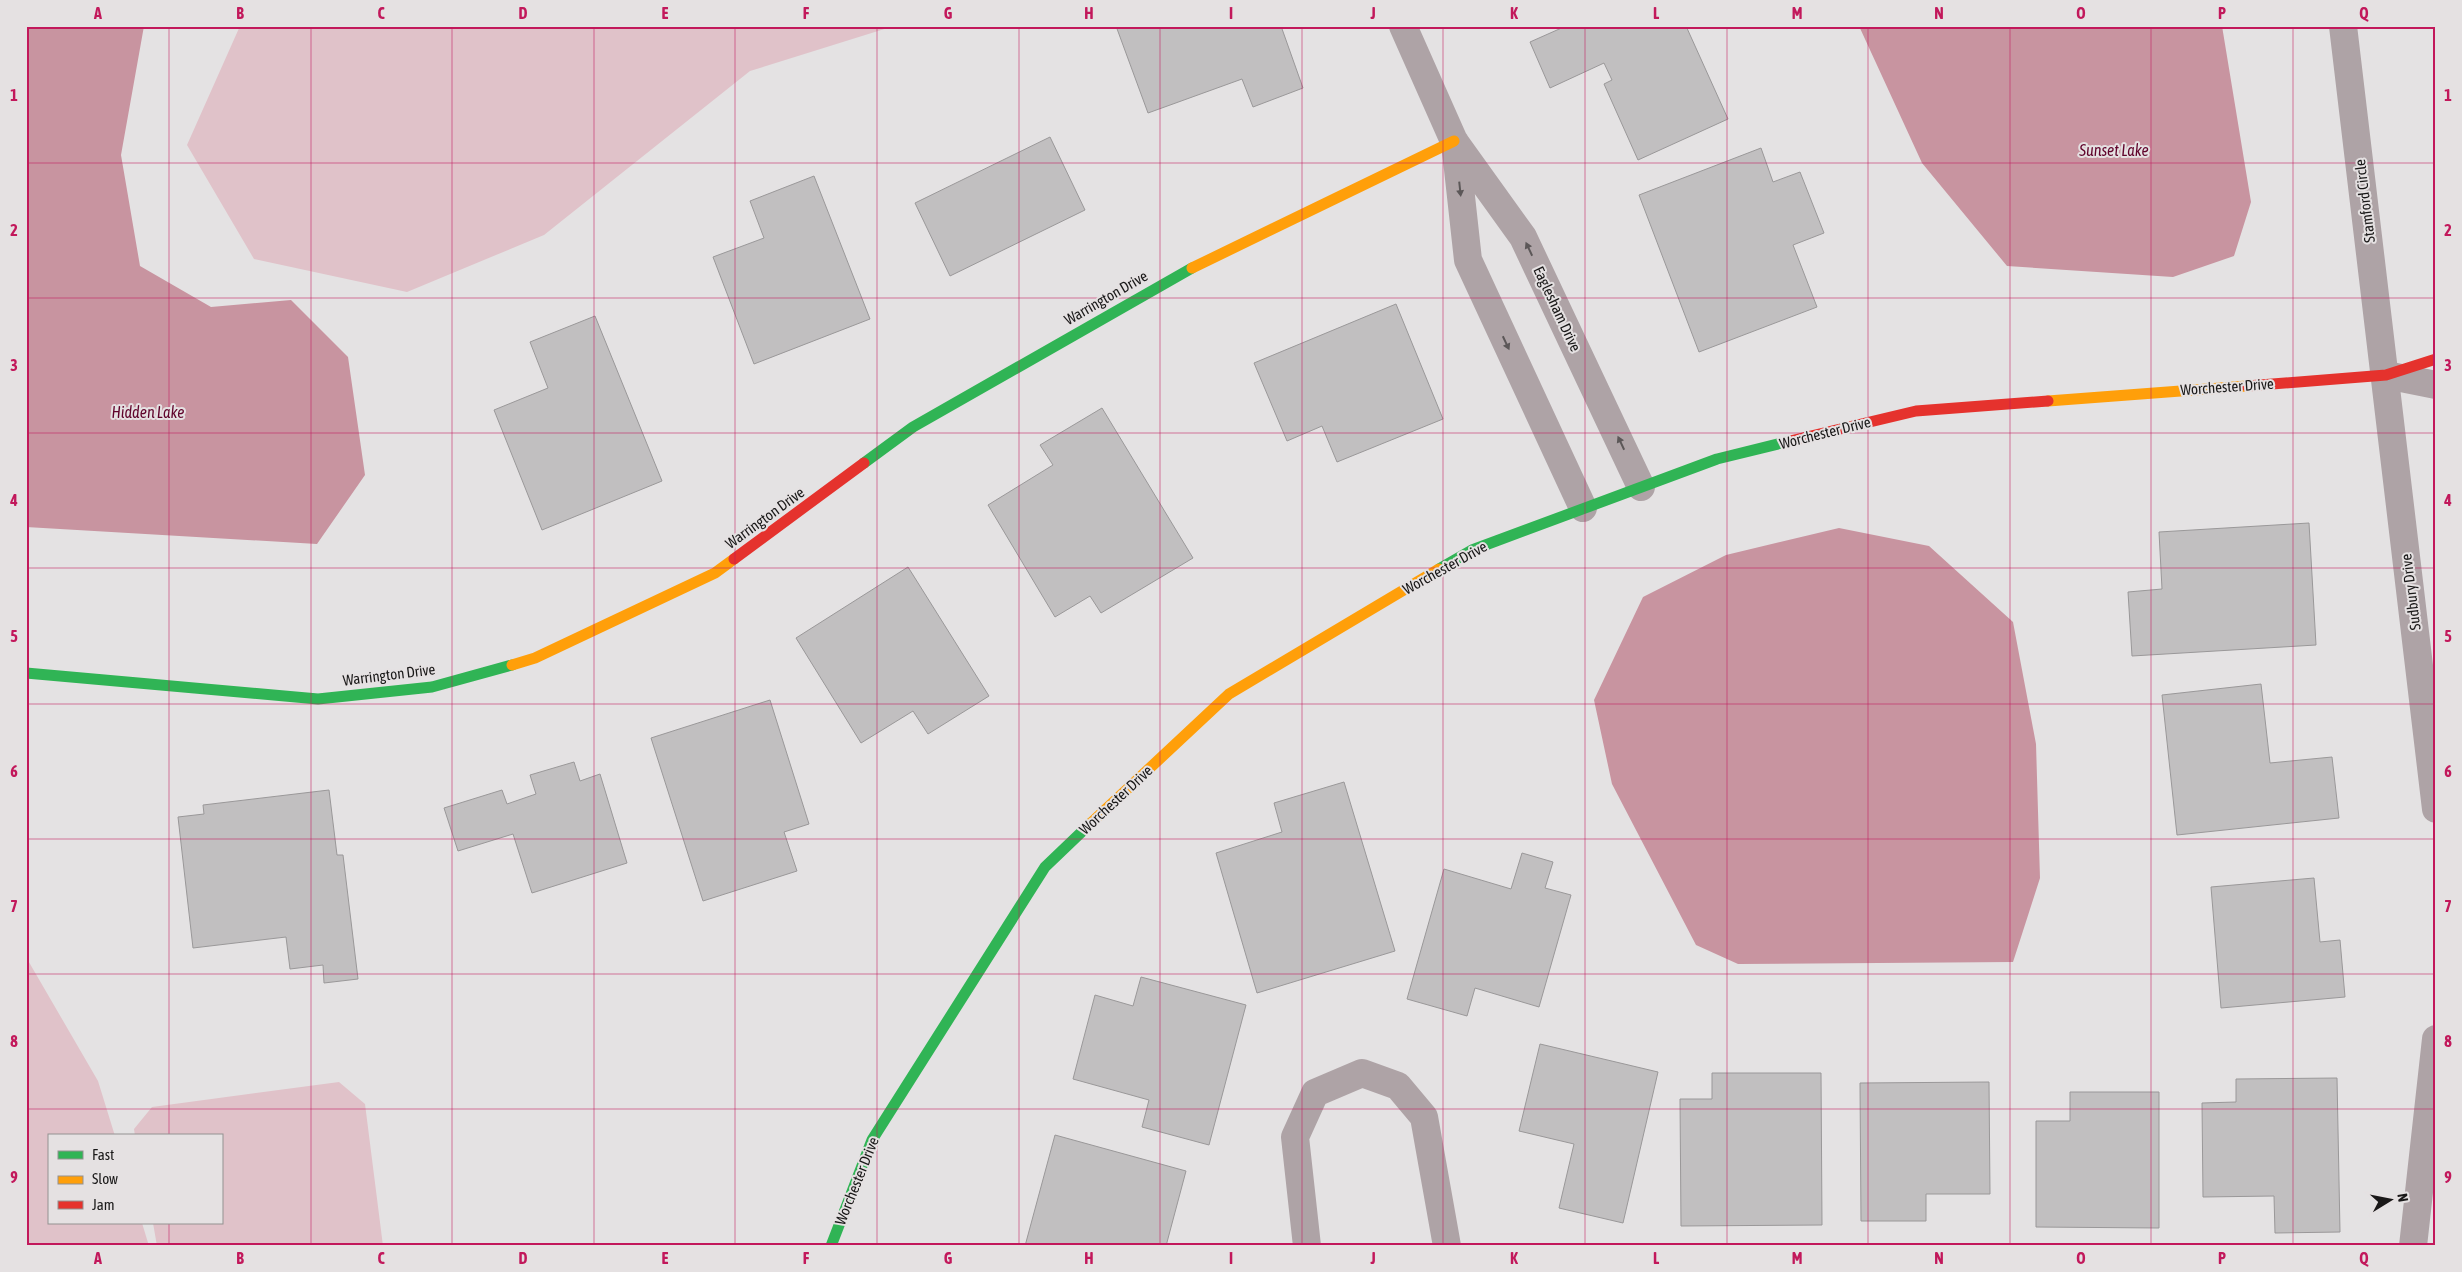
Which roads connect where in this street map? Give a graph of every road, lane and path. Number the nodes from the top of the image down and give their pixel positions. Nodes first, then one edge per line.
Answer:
1 (1403, 26) edge
2 (2343, 26) edge
3 (1454, 141) junction
4 (2436, 359) edge
5 (2386, 375) junction
6 (2436, 385) edge
7 (1641, 487) junction
8 (1583, 508) junction
9 (26, 673) edge
10 (2436, 808) edge
11 (2436, 1040) edge
12 (831, 1246) edge
13 (1307, 1246) edge
14 (1447, 1246) edge
15 (2413, 1246) edge

1 - 3 street, Eaglesham Drive
2 - 5 street, Stamford Circle
7 -> 3 street, Eaglesham Drive
3 -> 8 street, Eaglesham Drive
3 - 9 street, Warrington Drive
4 - 5 street, Worchester Drive
5 - 6 street, Worchester Drive
5 - 7 street, Worchester Drive
5 - 10 street, Sudbury Drive
7 - 8 street, Worchester Drive
8 - 12 street, Worchester Drive
11 - 15 street
13 - 14 street

